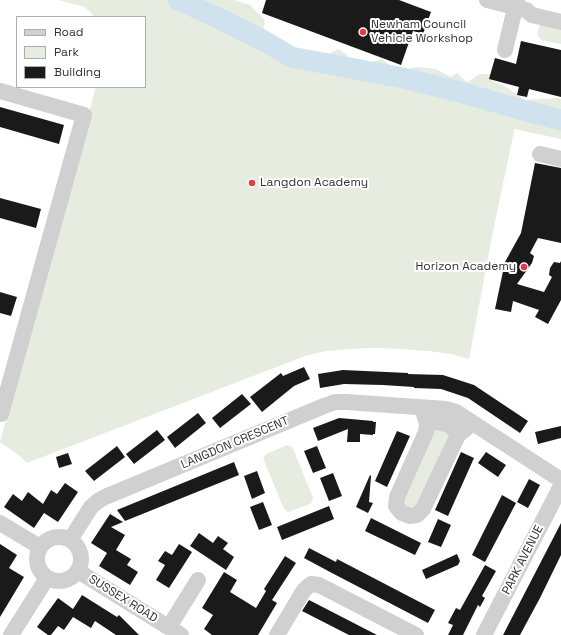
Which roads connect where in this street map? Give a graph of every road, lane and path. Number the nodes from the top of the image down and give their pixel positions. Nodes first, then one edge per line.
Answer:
1 (488, 0) edge
2 (519, 6) edge
3 (561, 15) edge
4 (561, 22) edge
5 (505, 50) dead end
6 (0, 91) edge
7 (540, 154) dead end
8 (561, 159) edge
9 (0, 415) edge
10 (426, 416) junction
11 (471, 422) junction
12 (458, 435) junction
13 (561, 480) edge
14 (561, 486) edge
15 (0, 523) edge
16 (70, 540) junction
17 (40, 547) junction
18 (78, 571) junction
19 (47, 578) junction
20 (198, 580) dead end
21 (175, 631) edge
22 (11, 635) edge
23 (277, 635) edge
24 (416, 635) edge
25 (484, 635) edge

1 - 2 street
2 - 3 street
2 - 4 street
2 - 5 street
6 - 9 street
7 - 8 street
10 - 11 street, LANGDON CRESCENT
10 - 12 street, LANGDON CRESCENT
10 - 12 street
10 - 16 street, LANGDON CRESCENT
11 - 12 street
11 - 13 street, LANGDON CRESCENT
14 - 25 street, PARK AVENUE
15 - 17 street
16 - 17 street
16 - 18 street
17 - 19 street
18 - 19 street
18 - 21 street, SUSSEX ROAD
19 - 22 street
20 - 21 street, SUSSEX ROAD
23 - 24 street

